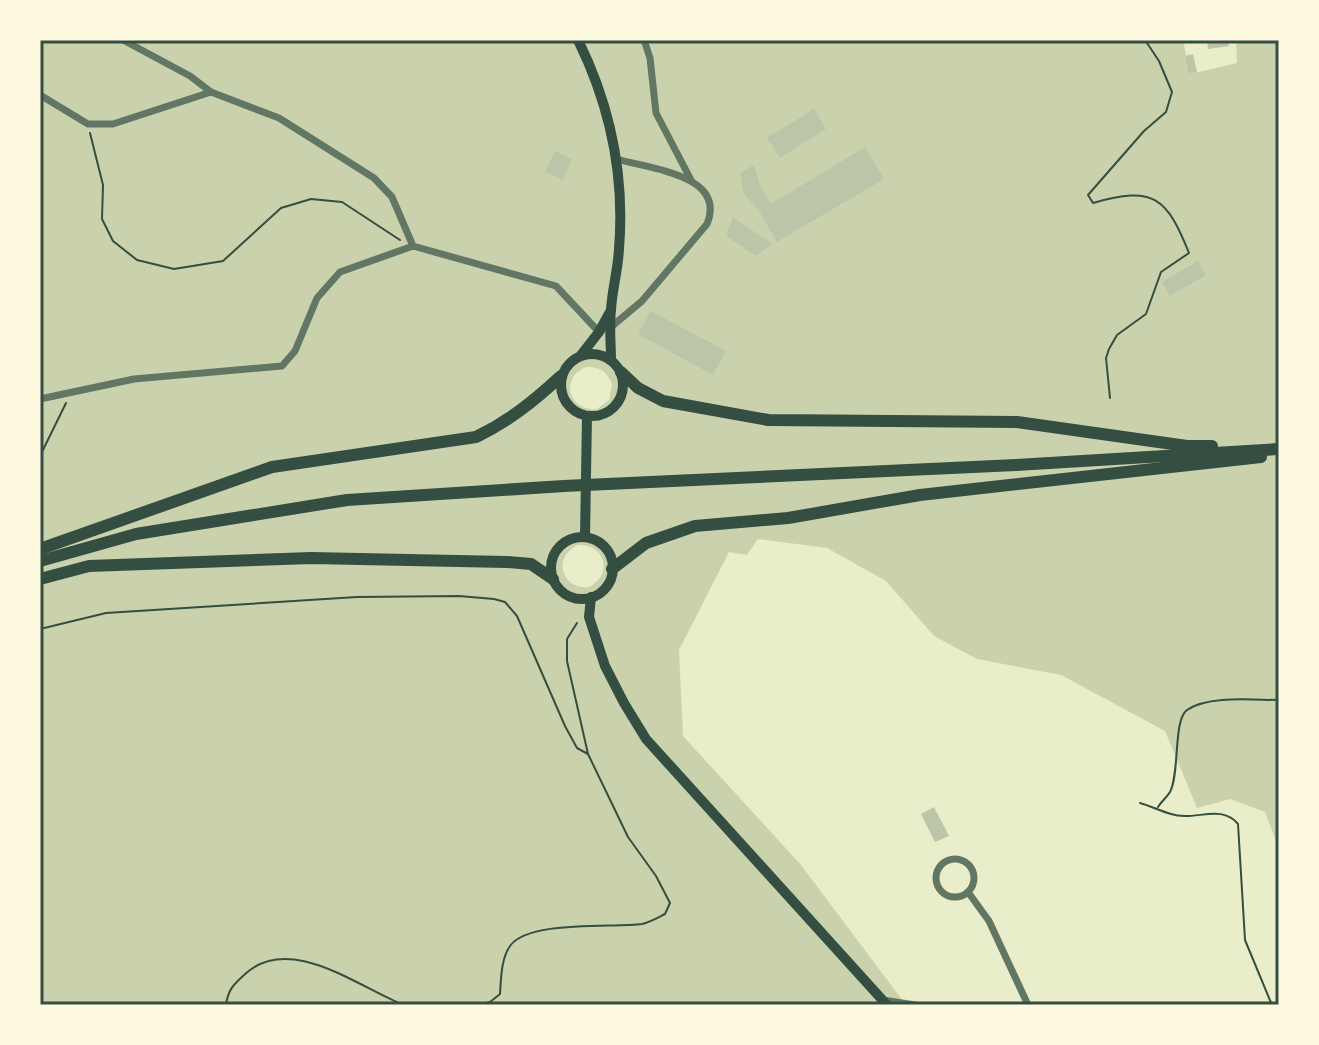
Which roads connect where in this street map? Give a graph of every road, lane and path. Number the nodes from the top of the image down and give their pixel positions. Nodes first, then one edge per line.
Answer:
1 (123, 40) edge
2 (578, 40) edge
3 (644, 40) edge
4 (1145, 40) edge
5 (211, 92) junction
6 (40, 95) edge
7 (88, 124) junction
8 (617, 159) junction
9 (691, 180) junction
10 (413, 246) junction
11 (611, 310) junction
12 (611, 327) junction
13 (599, 332) junction
14 (581, 355) junction
15 (611, 360) junction
16 (621, 372) junction
17 (561, 376) junction
18 (70, 393) junction
19 (1110, 398) dead end
20 (40, 399) edge
21 (587, 416) junction
22 (1279, 450) edge
23 (40, 456) edge
24 (585, 537) junction
25 (40, 549) edge
26 (40, 561) edge
27 (612, 569) junction
28 (40, 579) edge
29 (553, 579) junction
30 (591, 597) junction
31 (589, 617) junction
32 (40, 629) edge
33 (1279, 700) edge
34 (588, 754) junction
35 (1140, 803) dead end
36 (1157, 808) junction
37 (968, 892) junction
38 (885, 1003) edge
39 (226, 1005) edge
40 (404, 1005) edge
41 (478, 1005) edge
42 (915, 1005) edge
43 (1028, 1005) edge
44 (1272, 1005) edge

1 - 5 street
2 - 8 main road
3 - 9 street
4 - 19 path
5 - 7 street
5 - 10 street
6 - 7 street
7 - 10 path
8 - 9 street
8 - 11 main road
9 - 12 street
10 - 13 street
10 - 18 street
11 - 12 main road
11 - 13 main road
12 - 15 main road
13 - 14 main road
14 - 15 main road
14 - 17 main road
15 - 16 main road
16 - 21 main road
16 - 22 highway
17 - 21 main road
17 - 25 highway
18 - 20 street
18 - 23 path
21 - 24 main road
22 - 26 highway
22 - 27 highway
24 - 27 main road
24 - 29 main road
27 - 30 main road
28 - 29 highway
29 - 30 main road
30 - 31 main road
31 - 34 path
31 - 38 main road
32 - 34 path
33 - 36 path
34 - 41 path
35 - 36 path
36 - 44 path
37 - 37 street
37 - 43 street
38 - 42 street
39 - 40 path

